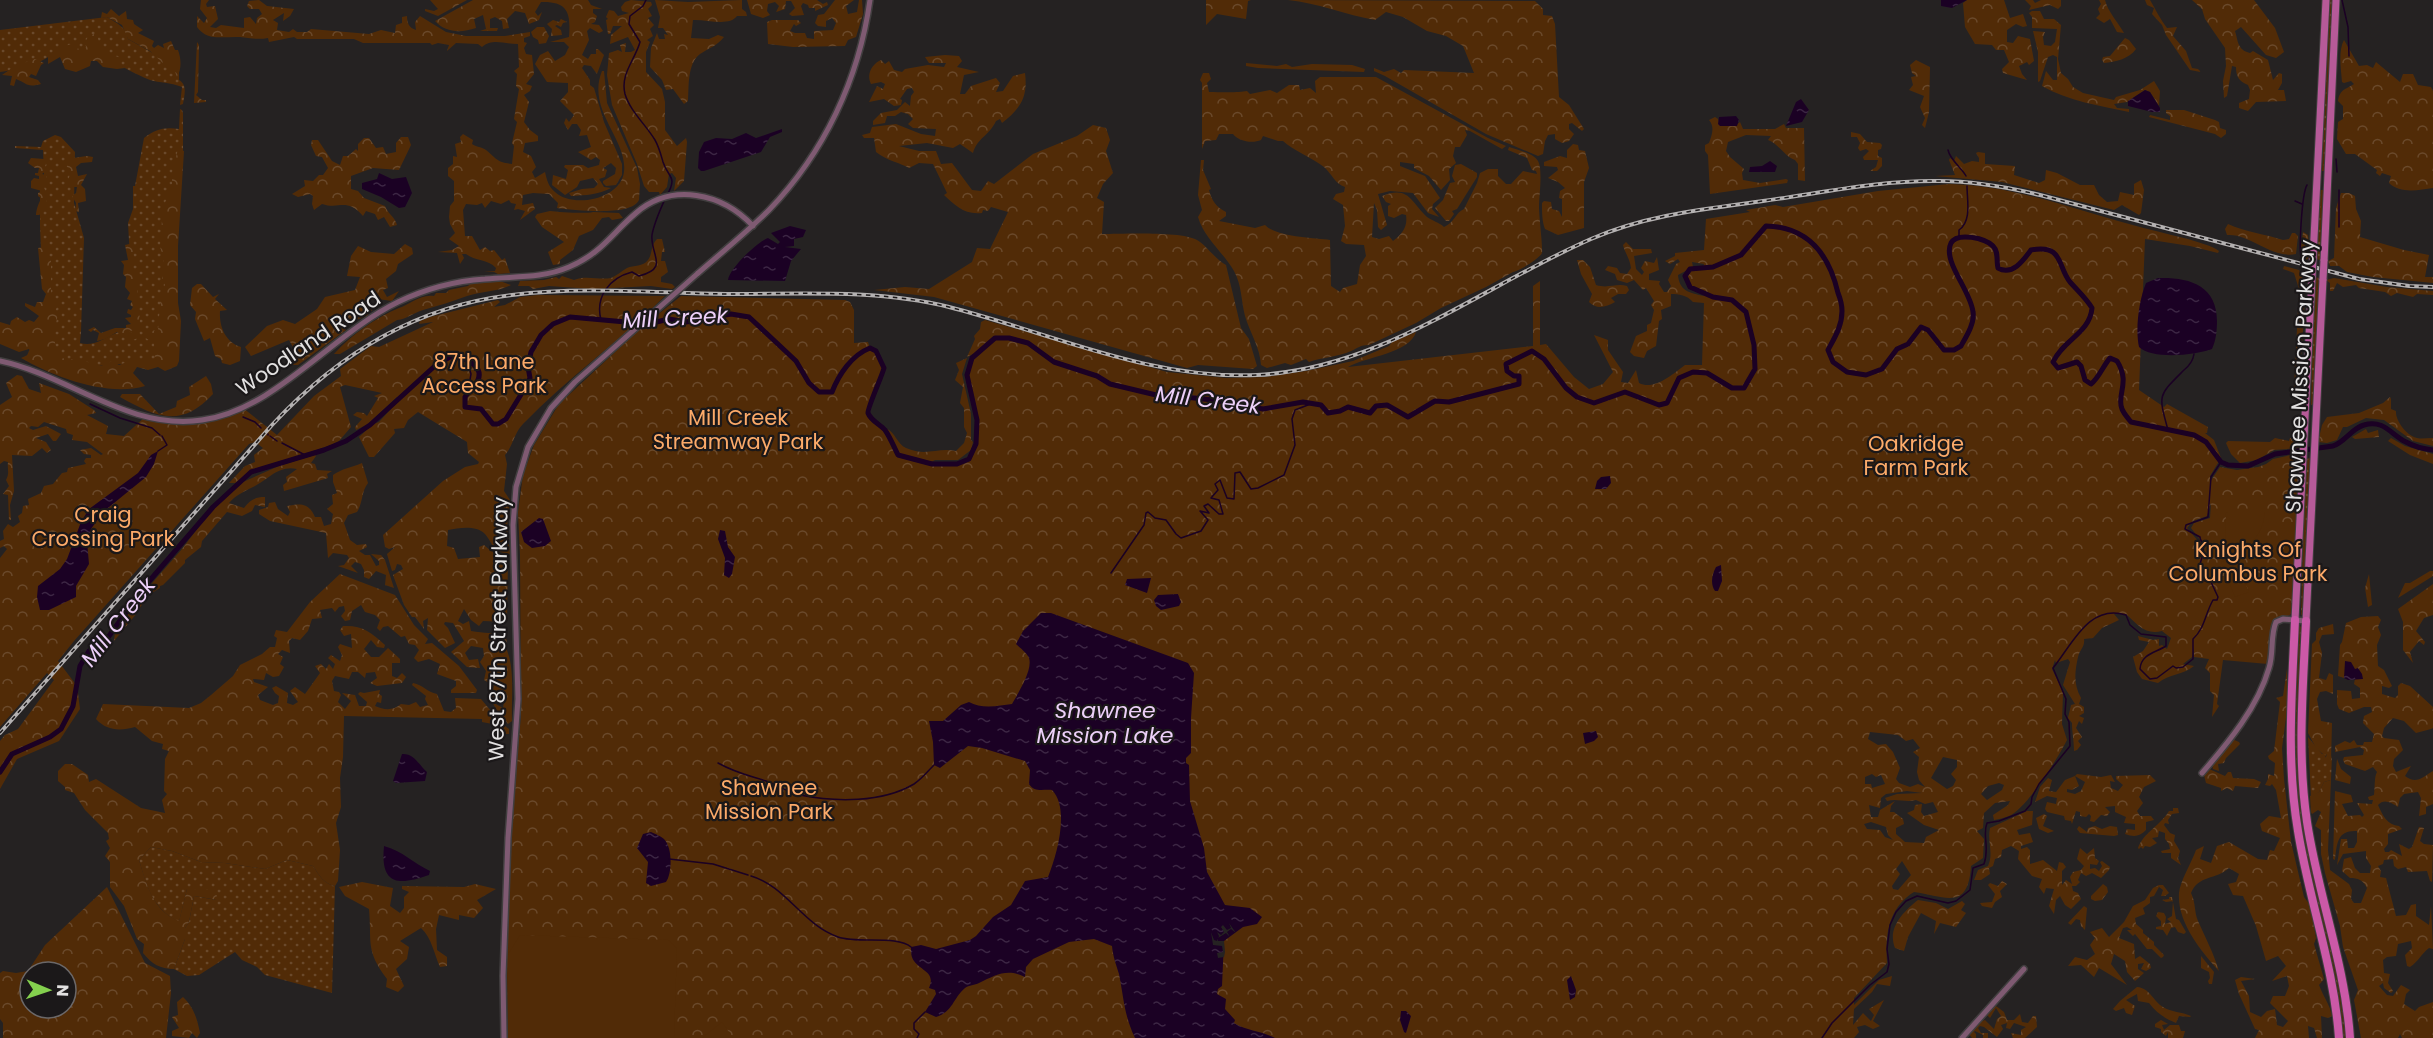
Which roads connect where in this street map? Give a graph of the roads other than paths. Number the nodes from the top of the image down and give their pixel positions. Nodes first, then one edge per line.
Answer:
1 (870, 0) edge
2 (2326, 0) edge
3 (2337, 0) edge
4 (753, 226) junction
5 (0, 361) edge
6 (2295, 620) junction
7 (2306, 621) junction
8 (2202, 773) dead end
9 (2024, 969) dead end
10 (504, 1038) edge
11 (1962, 1038) edge
12 (2339, 1038) edge
13 (2350, 1038) edge

1 - 4 main road, West 87th Street Parkway
2 - 6 highway, Shawnee Mission Parkway, bridge
3 - 7 highway, Shawnee Mission Parkway, bridge
4 - 5 main road, Woodland Road
4 - 10 main road, West 87th Street Parkway, bridge
6 - 7 main road
6 - 8 main road
6 - 12 highway, Shawnee Mission Parkway
7 - 13 highway, Shawnee Mission Parkway
9 - 11 main road

